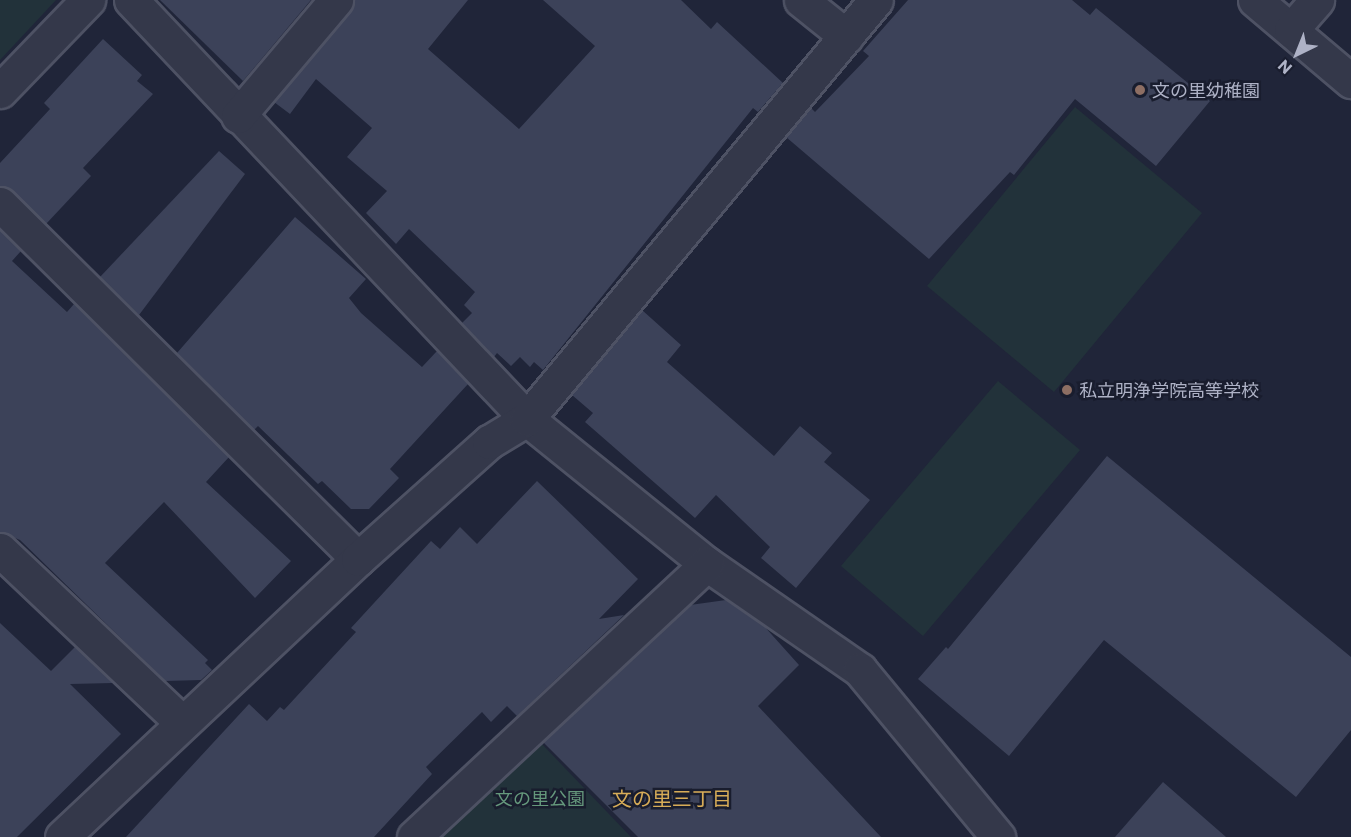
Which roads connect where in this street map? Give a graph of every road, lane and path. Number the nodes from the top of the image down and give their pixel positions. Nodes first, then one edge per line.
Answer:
1 (88, 0) edge
2 (131, 0) edge
3 (336, 0) edge
4 (801, 0) edge
5 (876, 0) edge
6 (1255, 0) edge
7 (1317, 0) edge
8 (1291, 30) junction
9 (846, 36) junction
10 (1351, 81) edge
11 (0, 91) edge
12 (238, 116) junction
13 (0, 204) edge
14 (527, 419) junction
15 (0, 550) edge
16 (358, 559) junction
17 (707, 564) junction
18 (181, 723) junction
19 (62, 837) edge
20 (414, 837) edge
21 (998, 837) edge

1 - 11 street
2 - 12 street
3 - 12 street
4 - 9 street
5 - 9 street
6 - 8 street
7 - 8 street
8 - 10 street
9 - 14 street
12 - 14 street
13 - 16 street
14 - 16 street
14 - 17 street
15 - 18 street
16 - 18 street
17 - 20 street
17 - 21 street
18 - 19 street

